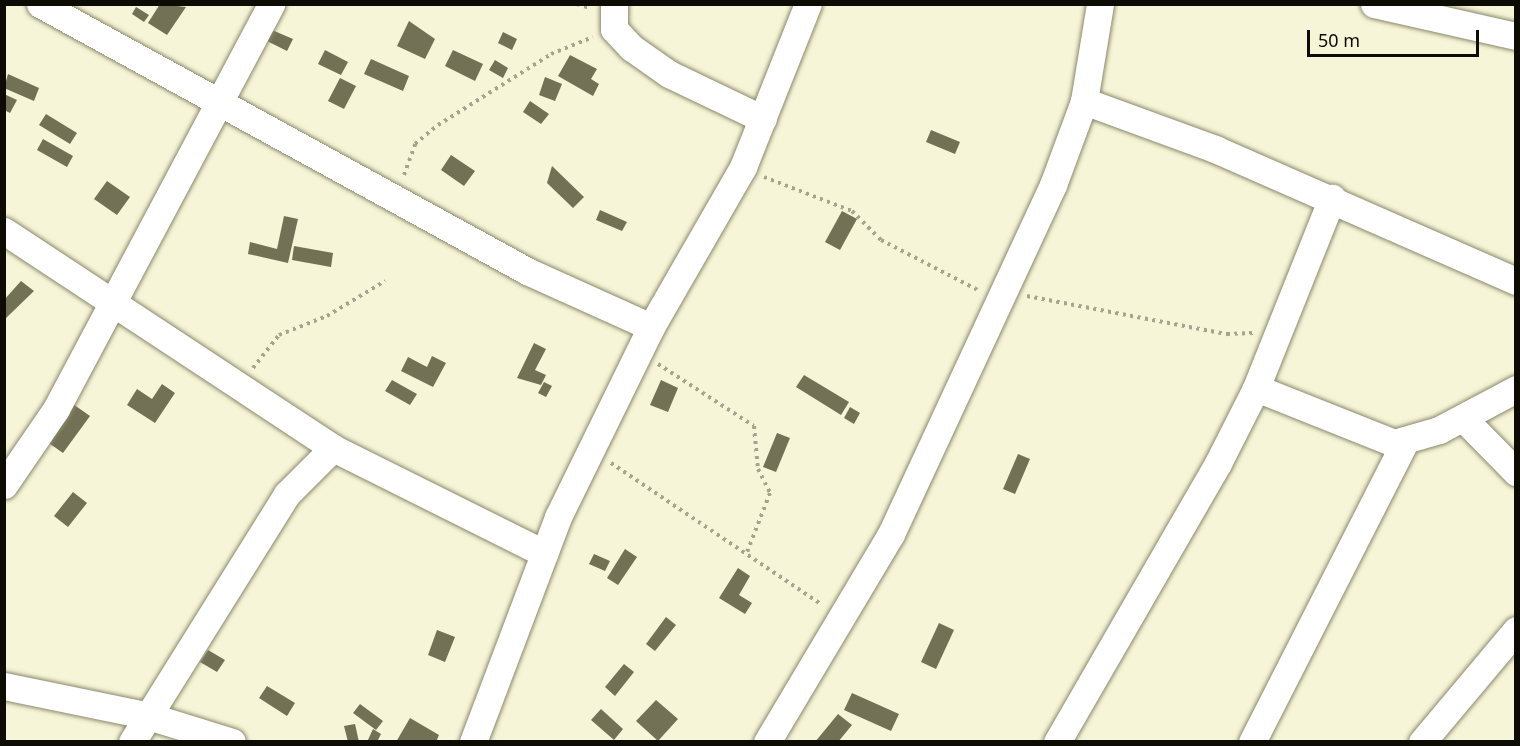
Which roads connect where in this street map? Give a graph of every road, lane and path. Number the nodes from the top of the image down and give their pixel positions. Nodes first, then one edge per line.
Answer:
1 (40, 4) edge
2 (271, 4) edge
3 (808, 4) edge
4 (1100, 4) edge
5 (1374, 4) edge
6 (614, 17) edge
7 (1515, 36) edge
8 (1084, 101) junction
9 (215, 105) junction
10 (764, 119) junction
11 (743, 167) junction
12 (1332, 198) junction
13 (398, 199) junction
14 (4, 231) edge
15 (385, 281) dead end
16 (1515, 281) edge
17 (1004, 293) junction
18 (112, 301) junction
19 (651, 327) junction
20 (1280, 330) junction
21 (640, 352) junction
22 (1256, 388) junction
23 (1515, 389) edge
24 (241, 390) junction
25 (1463, 418) junction
26 (1405, 442) junction
27 (333, 448) junction
28 (590, 449) junction
29 (1515, 471) edge
30 (4, 485) edge
31 (544, 553) junction
32 (746, 555) junction
33 (843, 619) junction
34 (1515, 630) edge
35 (4, 686) edge
36 (145, 715) junction
37 (132, 741) edge
38 (232, 741) edge
39 (473, 741) edge
40 (767, 741) edge
41 (1057, 741) edge
42 (1252, 741) edge
43 (1422, 741) edge

1 - 9 street
2 - 9 street
3 - 10 street
4 - 8 street
5 - 7 street
6 - 10 street
6 - 13 path
8 - 12 street
8 - 17 street
9 - 13 street
9 - 18 street
10 - 11 street
11 - 17 path
11 - 19 street
12 - 16 street
12 - 20 street
13 - 19 street
14 - 18 street
15 - 24 path
17 - 20 path
17 - 33 street
18 - 24 street
18 - 30 street
19 - 21 street
20 - 22 street
21 - 28 street
21 - 32 path
22 - 26 street
22 - 41 street
23 - 25 street
24 - 27 street
25 - 26 street
25 - 29 street
26 - 42 street
27 - 31 street
27 - 36 street
28 - 31 street
28 - 32 path
31 - 39 street
32 - 33 path
33 - 40 street
34 - 43 street
35 - 36 street
36 - 37 street
36 - 38 street

